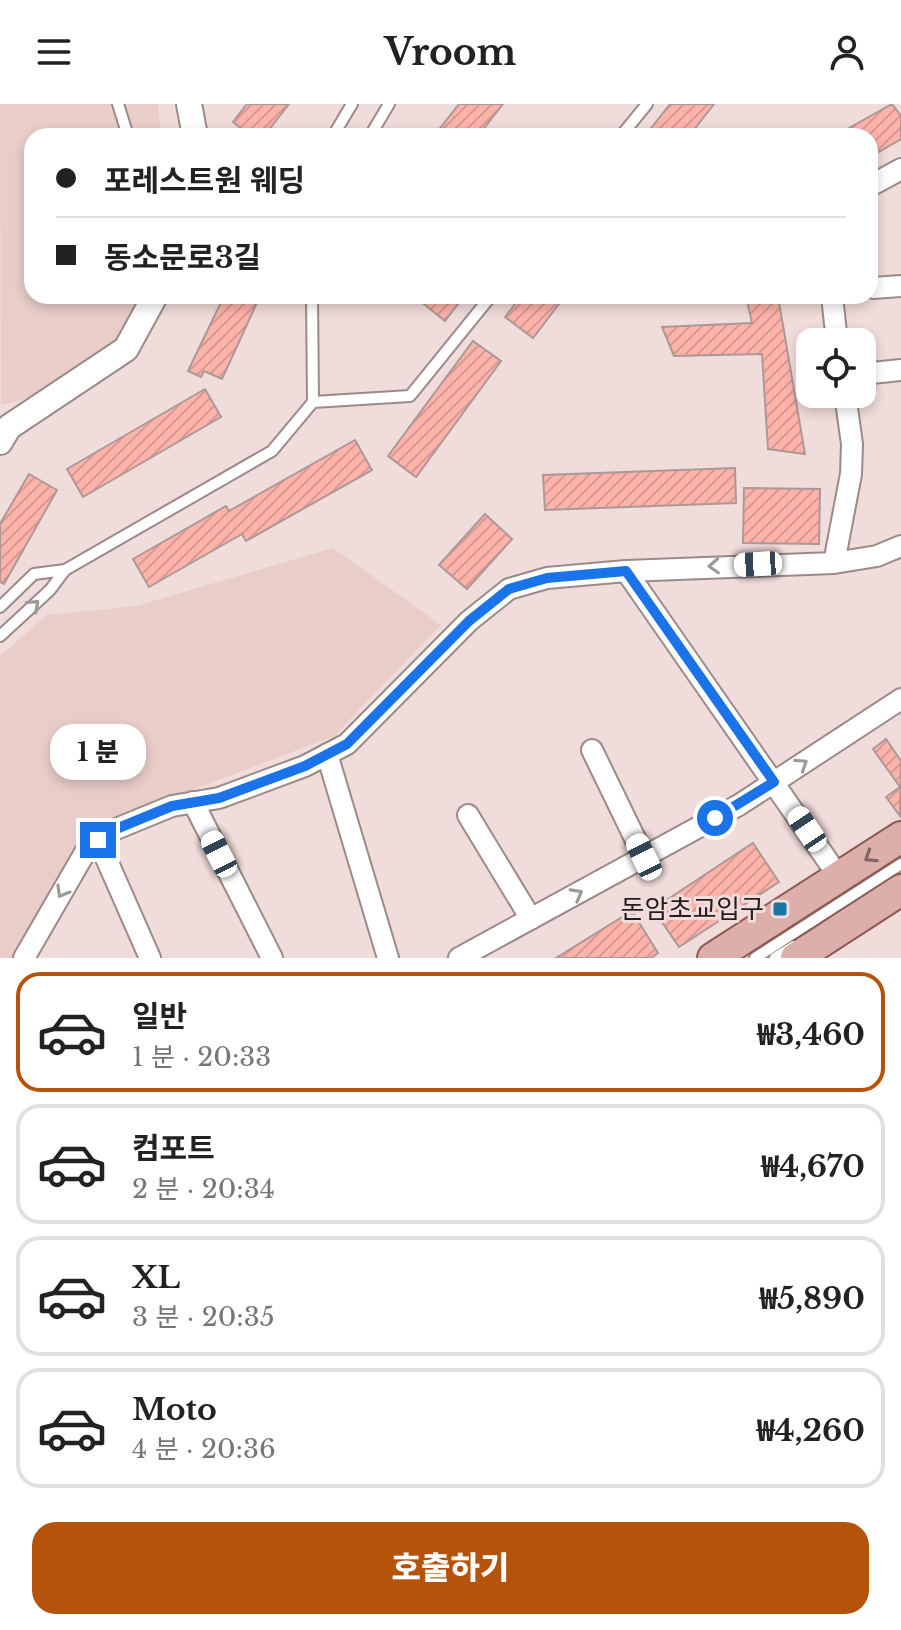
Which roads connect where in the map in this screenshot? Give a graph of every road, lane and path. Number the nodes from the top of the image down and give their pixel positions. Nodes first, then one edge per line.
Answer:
1 (118, 104) edge
2 (189, 104) edge
3 (352, 104) edge
4 (389, 104) edge
5 (647, 104) edge
6 (126, 128) edge
7 (194, 128) edge
8 (338, 128) edge
9 (375, 128) edge
10 (628, 128) edge
11 (901, 169) edge
12 (878, 182) edge
13 (901, 286) edge
14 (878, 288) edge
15 (151, 304) edge
16 (311, 304) edge
17 (485, 304) edge
18 (833, 304) edge
19 (835, 328) edge
20 (901, 370) edge
21 (876, 373) edge
22 (313, 402) junction
23 (847, 408) edge
24 (0, 442) edge
25 (901, 546) edge
26 (834, 563) junction
27 (65, 570) junction
28 (626, 571) junction
29 (0, 607) edge
30 (0, 636) edge
31 (901, 699) edge
32 (592, 750) dead end
33 (327, 754) junction
34 (774, 782) junction
35 (193, 802) junction
36 (468, 815) dead end
37 (901, 837) edge
38 (98, 840) junction
39 (644, 857) junction
40 (901, 864) edge
41 (839, 877) junction
42 (901, 879) edge
43 (901, 890) edge
44 (531, 919) junction
45 (25, 957) edge
46 (150, 958) edge
47 (272, 958) edge
48 (388, 958) edge
49 (459, 958) edge
50 (713, 958) edge
51 (755, 958) edge
52 (775, 958) edge
53 (796, 958) edge

1 - 6 lane
2 - 7 street
3 - 8 lane
4 - 9 lane
5 - 10 lane
11 - 12 street
13 - 14 street
15 - 24 street
16 - 22 lane
17 - 22 lane
18 - 19 street
20 - 21 street
22 - 27 lane
23 - 26 street
25 - 26 street
26 -> 28 street
27 - 29 lane
30 -> 27 lane
28 - 33 street
28 - 34 street
34 -> 31 street
32 - 39 street
33 - 35 street
33 - 48 street
34 - 39 street
34 - 41 street
35 - 38 street
35 - 47 street
36 - 44 street
37 -> 41 main road
38 -> 45 street
38 - 46 street
44 -> 39 street
40 - 51 lane
41 - 50 main road
42 - 52 lane
43 - 53 main road
44 - 49 street

